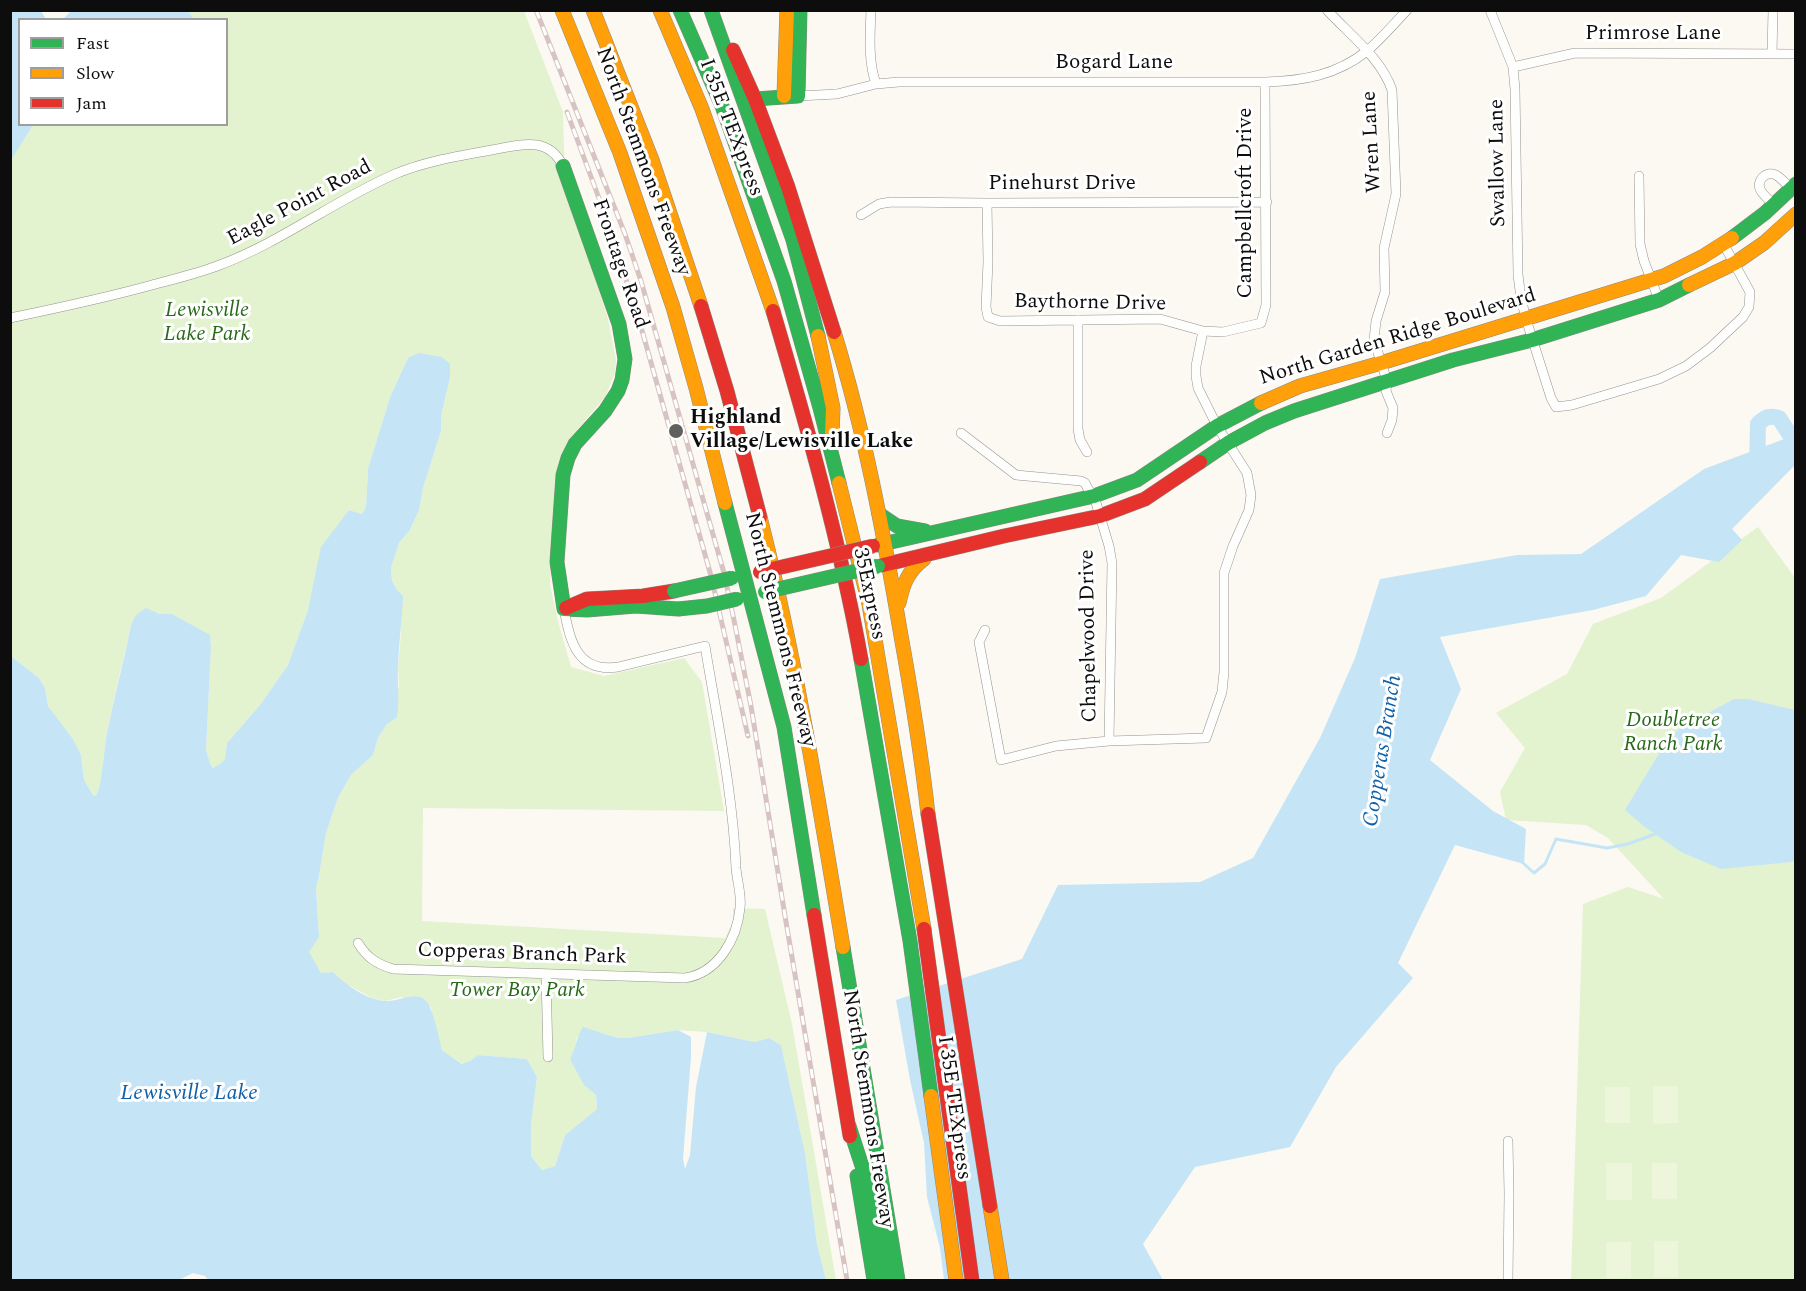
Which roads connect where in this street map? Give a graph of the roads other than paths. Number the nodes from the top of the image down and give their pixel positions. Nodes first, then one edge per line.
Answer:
1 (561, 10) edge
2 (593, 10) edge
3 (660, 10) edge
4 (680, 10) edge
5 (712, 10) edge
6 (787, 10) edge
7 (800, 10) edge
8 (871, 10) edge
9 (1327, 10) edge
10 (1407, 10) edge
11 (1490, 10) edge
12 (1773, 10) edge
13 (1367, 51) junction
14 (1772, 54) junction
15 (1796, 54) edge
16 (1512, 67) junction
17 (1265, 82) junction
18 (876, 84) junction
19 (791, 96) junction
20 (755, 99) junction
21 (563, 166) joint
22 (1639, 176) dead end
23 (1793, 186) edge
24 (1267, 202) junction
25 (987, 203) junction
26 (1775, 205) junction
27 (1796, 214) edge
28 (861, 215) dead end
29 (1724, 245) junction
30 (758, 263) joint
31 (1735, 263) junction
32 (1651, 280) junction
33 (1659, 300) junction
34 (10, 318) edge
35 (1526, 319) junction
36 (1078, 320) junction
37 (1261, 323) joint
38 (1203, 331) junction
39 (1532, 340) junction
40 (1382, 363) junction
41 (1387, 381) junction
42 (1217, 426) junction
43 (961, 433) dead end
44 (1387, 433) dead end
45 (1228, 443) junction
46 (1087, 452) dead end
47 (832, 454) junction
48 (1094, 496) junction
49 (879, 514) junction
50 (1100, 516) junction
51 (933, 532) junction
52 (879, 545) junction
53 (933, 554) junction
54 (884, 565) junction
55 (738, 577) junction
56 (743, 598) junction
57 (564, 609) junction
58 (897, 611) junction
59 (985, 630) dead end
60 (1109, 741) junction
61 (910, 940) joint
62 (358, 943) dead end
63 (546, 974) junction
64 (548, 1057) dead end
65 (849, 1126) junction
66 (1508, 1141) dead end
67 (874, 1281) edge
68 (887, 1281) edge
69 (898, 1281) edge
70 (956, 1281) edge
71 (972, 1281) edge
72 (1002, 1281) edge
73 (1508, 1281) edge

1 - 55 main road, North Stemmons Freeway
2 - 69 main road, North Stemmons Freeway
3 - 30 main road, I 35E TEXpress
4 - 47 main road
5 - 20 main road
5 - 47 main road
6 - 19 main road
7 - 19 main road
8 - 18 street
9 - 13 street, Wren Lane
10 - 13 street, Bogard Lane
11 - 16 street, Swallow Lane
12 - 14 street
13 - 17 street, Bogard Lane
13 - 40 street, Wren Lane
14 - 15 street, Primrose Lane
14 - 16 street, Primrose Lane
16 - 35 street, Swallow Lane
17 - 18 street, Bogard Lane
17 - 24 street, Campbellcroft Drive
18 - 19 street, Bogard Lane
19 - 20 main road
20 - 49 main road
21 - 34 street, Eagle Point Road
21 - 57 main road, Frontage Road
22 - 32 street
23 - 26 main road, North Garden Ridge Boulevard
23 - 26 street
24 - 25 street, Pinehurst Drive
24 - 37 street, Campbellcroft Drive
25 - 28 street, Pinehurst Drive
25 - 36 street, Baythorne Drive
26 - 29 main road, North Garden Ridge Boulevard
27 - 31 main road, North Garden Ridge Boulevard
29 - 31 street
29 - 32 main road, North Garden Ridge Boulevard
30 - 61 main road, 35Express
31 - 33 main road, North Garden Ridge Boulevard
31 - 39 street, Swallow Lane
32 - 33 street
32 - 35 main road, North Garden Ridge Boulevard
33 - 39 main road, North Garden Ridge Boulevard
35 - 39 street, Swallow Lane
35 - 40 main road, North Garden Ridge Boulevard
36 - 38 street, Baythorne Drive
36 - 46 street
37 - 38 street, Baythorne Drive
38 - 42 street
39 - 41 main road, North Garden Ridge Boulevard
40 - 41 street, Wren Lane
40 - 42 main road, North Garden Ridge Boulevard
41 - 44 street, Wren Lane
41 - 45 main road, North Garden Ridge Boulevard
42 - 45 street
42 - 48 main road, North Garden Ridge Boulevard
43 - 48 street
45 - 50 main road, North Garden Ridge Boulevard
45 - 60 street
47 - 71 main road
48 - 50 street, Chapelwood Drive
48 - 51 main road, North Garden Ridge Boulevard
49 - 51 main road
49 - 52 main road
50 - 53 main road, North Garden Ridge Boulevard
50 - 60 street, Chapelwood Drive
51 - 52 main road, North Garden Ridge Boulevard
52 - 54 main road
52 - 55 main road, North Garden Ridge Boulevard, bridge
53 - 54 main road, North Garden Ridge Boulevard
53 - 58 main road
54 - 56 main road, North Garden Ridge Boulevard, bridge
54 - 58 main road
55 - 56 main road, North Stemmons Freeway
55 - 57 main road, North Garden Ridge Boulevard, bridge
56 - 57 main road, North Garden Ridge Boulevard, bridge
56 - 65 main road, North Stemmons Freeway
57 - 63 street, Copperas Branch Park
58 - 72 main road
59 - 60 street
61 - 70 main road, I 35E TEXpress
62 - 63 street, Copperas Branch Park
63 - 64 street
65 - 67 main road, North Stemmons Freeway
65 - 68 main road
66 - 73 street

